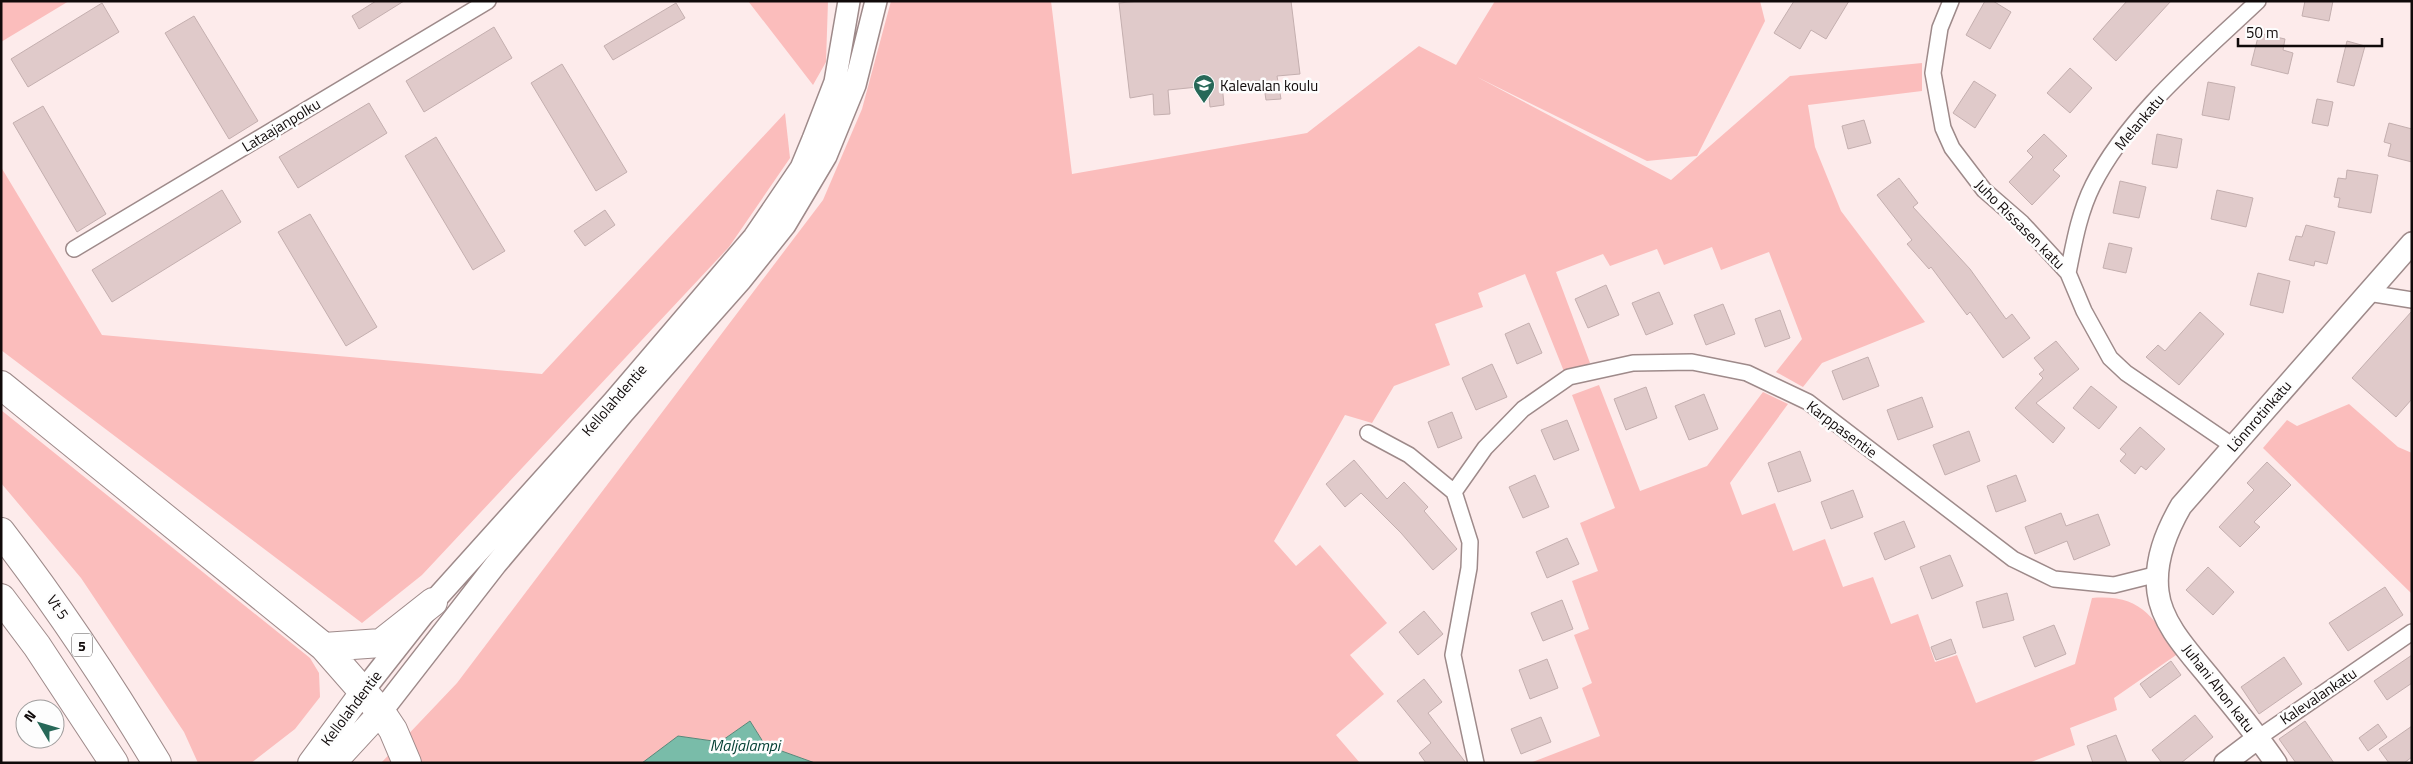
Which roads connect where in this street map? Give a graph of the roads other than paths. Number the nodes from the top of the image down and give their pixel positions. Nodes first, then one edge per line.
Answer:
1 (488, 1) edge
2 (849, 1) edge
3 (876, 1) edge
4 (1951, 1) edge
5 (2258, 1) edge
6 (2412, 243) edge
7 (74, 249) dead end
8 (2068, 273) junction
9 (2368, 293) junction
10 (2412, 300) edge
11 (1, 385) edge
12 (1368, 433) dead end
13 (2233, 446) junction
14 (1454, 492) junction
15 (1, 532) edge
16 (2158, 574) junction
17 (1, 598) edge
18 (433, 602) junction
19 (2163, 612) joint
20 (2412, 632) edge
21 (324, 647) junction
22 (363, 691) junction
23 (381, 712) junction
24 (2258, 738) junction
25 (114, 763) edge
26 (157, 763) edge
27 (310, 763) edge
28 (334, 763) edge
29 (407, 763) edge
30 (1476, 763) edge
31 (2225, 763) edge
32 (2276, 763) edge

1 - 7 street, Lataajanpolku
2 - 18 main road, Kellolahdentie
3 - 23 main road, Kellolahdentie
4 - 8 street, Juho Rissasen katu
5 - 8 street, Melankatu
6 - 9 main road, Lönnrotinkatu
8 - 13 street, Juho Rissasen katu
9 - 10 street
9 - 13 main road, Lönnrotinkatu
11 - 21 highway
12 - 14 street
13 - 16 main road, Lönnrotinkatu
14 - 16 street, Karppasentie
14 - 30 street
15 - 26 highway, Vt 5 / 5
16 - 19 main road, Lönnrotinkatu
17 - 25 highway
18 - 21 highway
18 - 22 main road, Kellolahdentie
19 - 24 main road, Juhani Ahon katu
20 - 24 street, Kalevalankatu
21 - 22 highway
22 - 23 highway
22 - 27 main road, Kellolahdentie
23 - 28 main road, Kellolahdentie
23 - 29 highway
24 - 31 main road, Kalevalankatu
24 - 32 main road, Juhani Ahon katu

